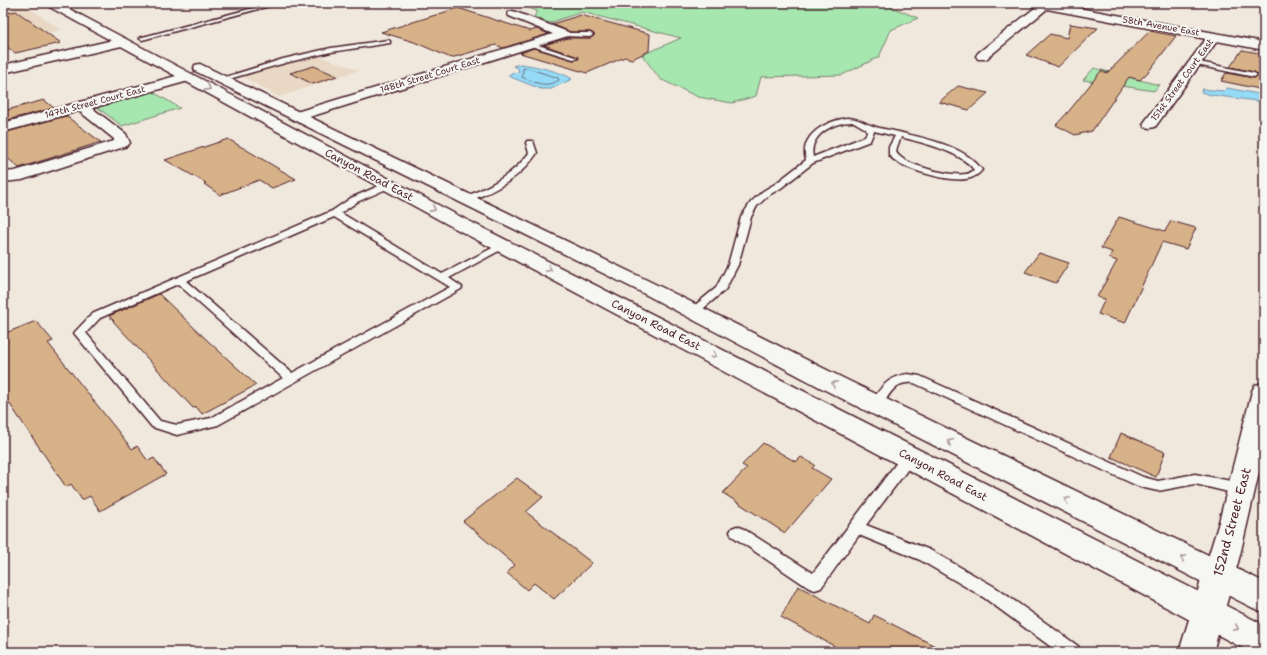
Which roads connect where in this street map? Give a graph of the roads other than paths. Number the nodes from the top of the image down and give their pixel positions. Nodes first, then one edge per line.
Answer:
1 (50, 3) edge
2 (75, 3) edge
3 (278, 3) edge
4 (1039, 4) edge
5 (513, 14) dead end
6 (564, 34) junction
7 (590, 35) dead end
8 (1214, 36) junction
9 (132, 40) junction
10 (388, 42) dead end
11 (530, 44) junction
12 (1264, 46) edge
13 (982, 56) dead end
14 (575, 58) dead end
15 (1194, 63) junction
16 (3, 69) edge
17 (1254, 75) dead end
18 (187, 77) junction
19 (222, 79) junction
20 (82, 106) junction
21 (1150, 124) dead end
22 (295, 125) junction
23 (3, 128) edge
24 (870, 128) junction
25 (899, 135) junction
26 (530, 143) dead end
27 (810, 161) junction
28 (3, 177) edge
29 (388, 185) junction
30 (467, 199) junction
31 (335, 213) junction
32 (503, 246) junction
33 (442, 278) junction
34 (179, 280) junction
35 (693, 312) junction
36 (291, 379) junction
37 (1264, 391) edge
38 (876, 405) junction
39 (909, 457) junction
40 (1241, 489) junction
41 (857, 528) junction
42 (737, 532) dead end
43 (1218, 575) junction
44 (1264, 598) edge
45 (1208, 614) junction
46 (1264, 642) edge
47 (1072, 652) edge
48 (1196, 652) edge

1 - 9 main road, Canyon Road East
2 - 9 main road, Canyon Road East
3 - 9 lane
4 - 8 main road, 58th Avenue East
4 - 13 main road
5 - 6 main road
6 - 7 lane
6 - 11 main road, 148th Street Court East
8 - 12 main road, 58th Avenue East
8 - 15 main road, 151st Street Court East
9 - 16 main road
9 - 18 main road, Canyon Road East
9 - 19 main road, Canyon Road East
10 - 19 lane
11 - 14 lane
11 - 22 main road, 148th Street Court East
15 - 17 lane
15 - 21 main road, 151st Street Court East
18 - 20 main road, 147th Street Court East
18 -> 22 main road, Canyon Road East
19 - 22 main road, Canyon Road East
20 - 23 main road, 147th Street Court East
20 - 28 main road
22 - 29 main road, Canyon Road East
22 - 30 main road, Canyon Road East
24 - 25 lane
24 - 27 lane
24 - 27 lane
25 - 25 lane
26 - 30 lane
27 - 35 lane
29 - 31 lane
29 -> 32 main road, Canyon Road East
30 - 35 main road, Canyon Road East
31 - 33 lane
31 - 34 lane
32 - 33 lane
32 -> 39 main road, Canyon Road East
33 - 36 lane
34 - 36 lane
34 - 36 lane
38 -> 35 main road, Canyon Road East
37 - 40 main road, 152nd Street East
38 - 40 lane
43 -> 38 main road, Canyon Road East
39 - 41 lane
39 - 45 main road, Canyon Road East
40 - 43 main road, 152nd Street East
41 - 42 lane
41 - 47 lane
43 - 44 main road, Canyon Road East
43 - 45 main road, 152nd Street East
45 -> 46 main road, Canyon Road East
45 - 48 main road, 152nd Street East

